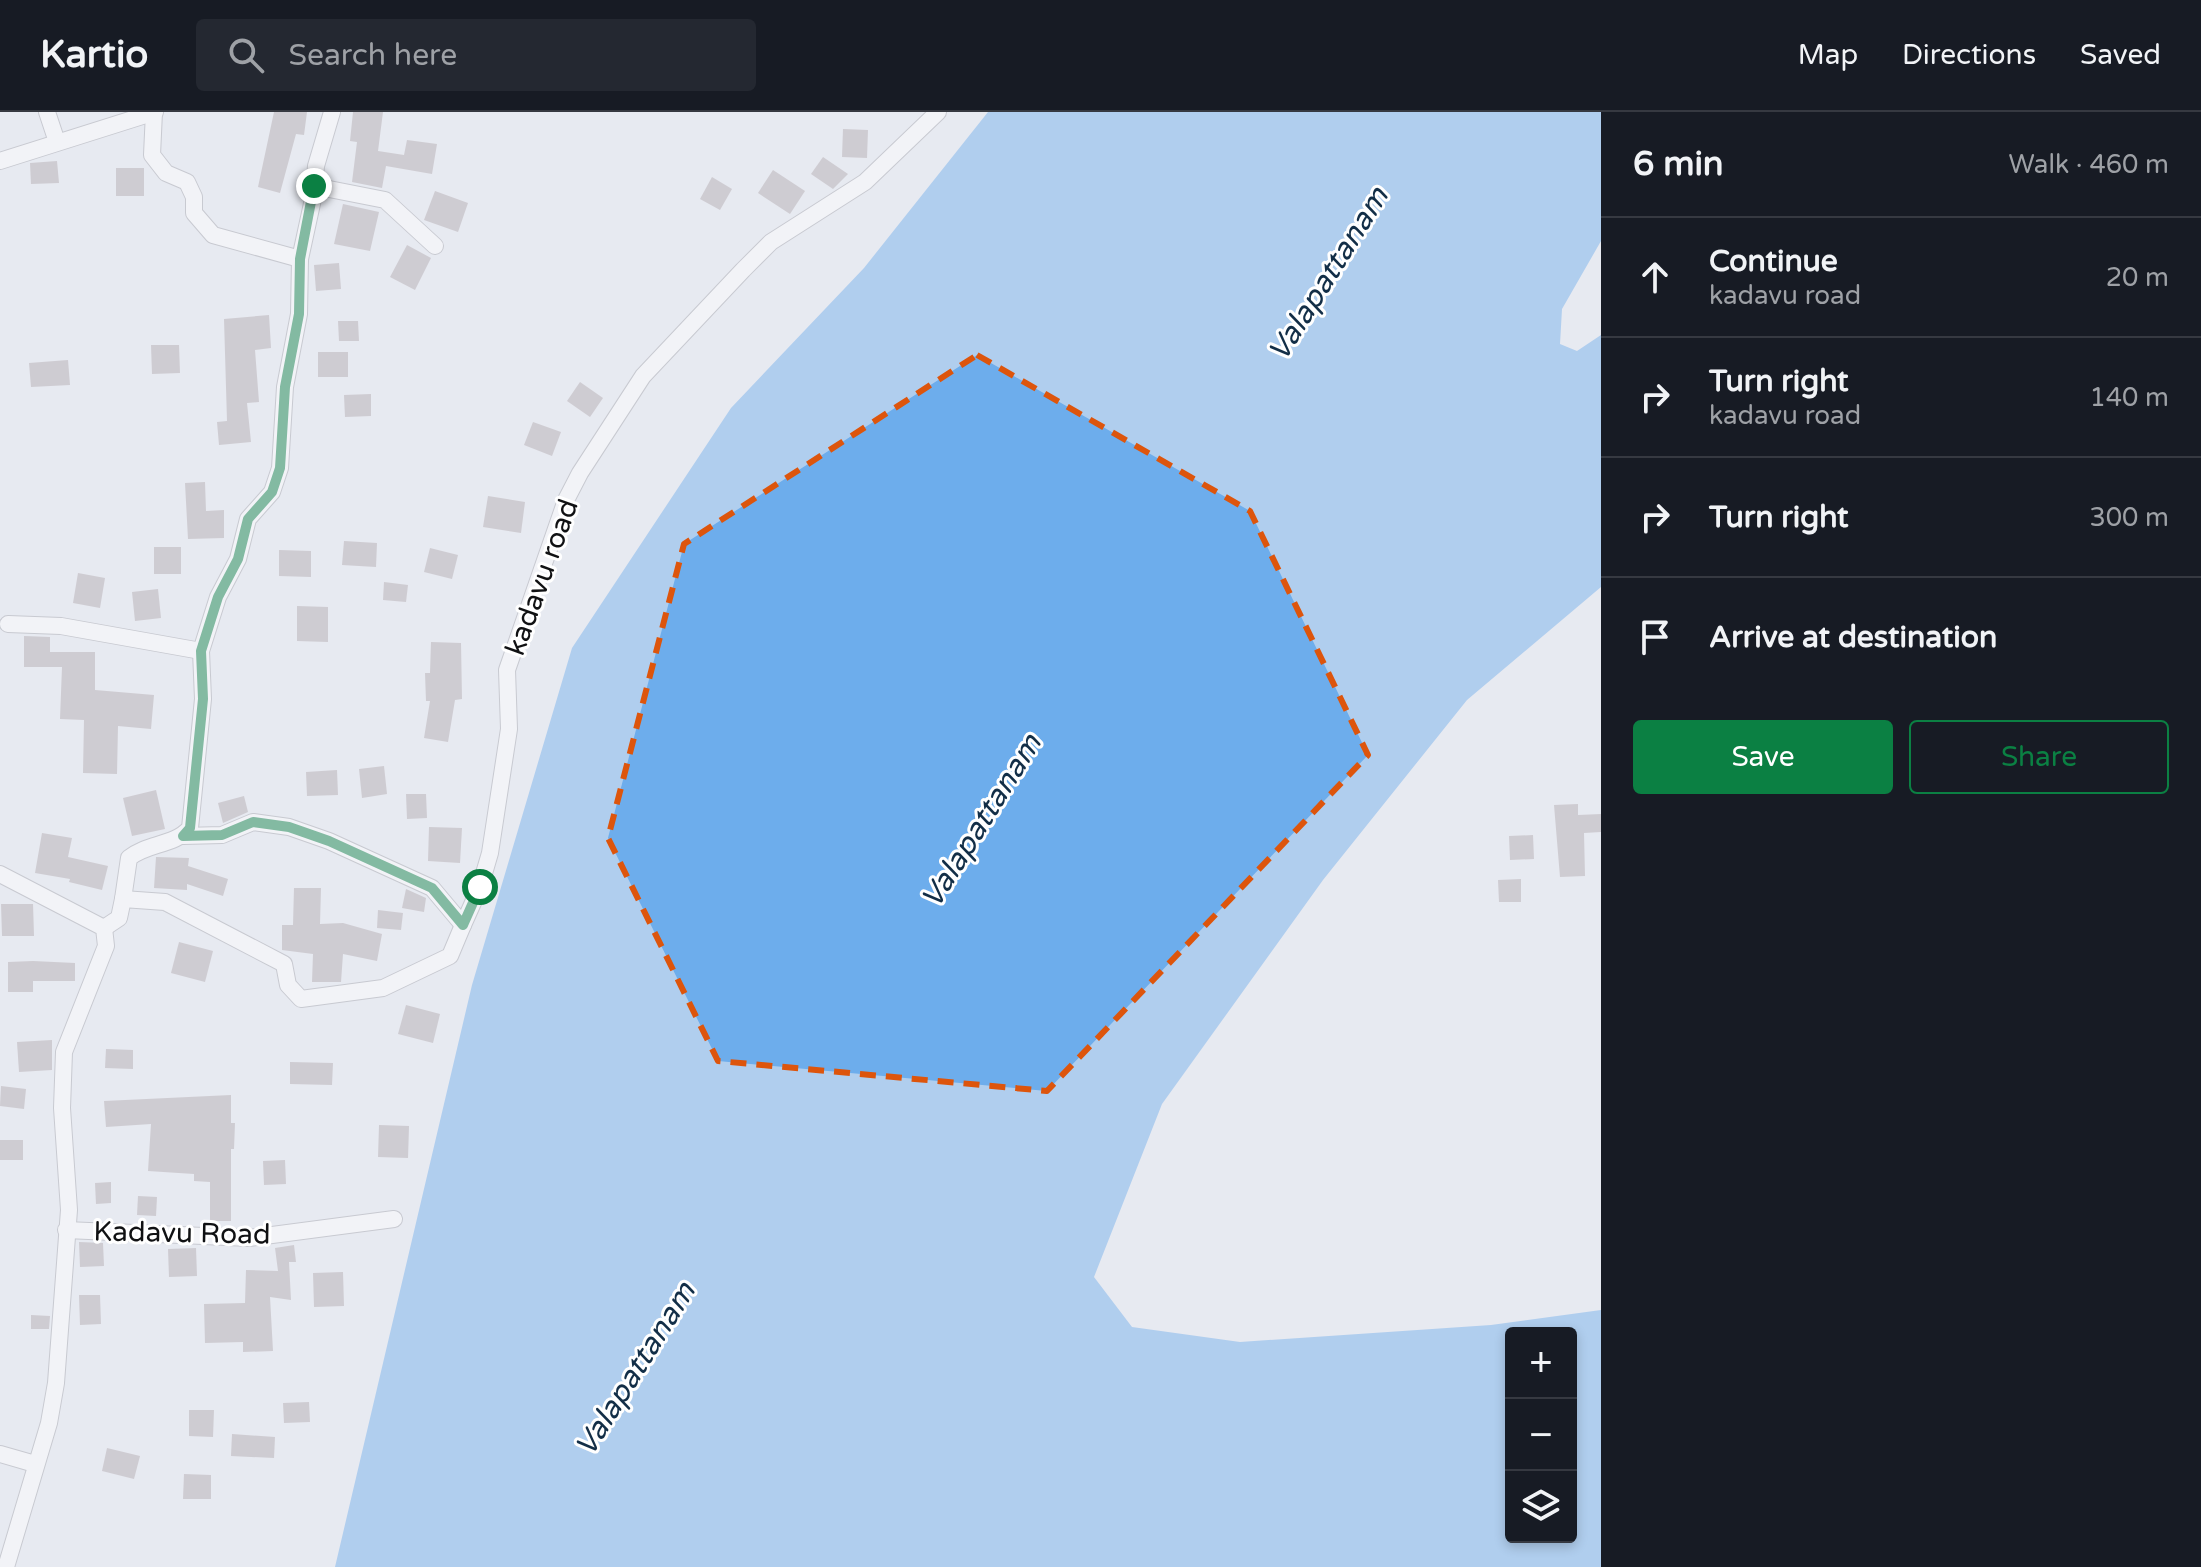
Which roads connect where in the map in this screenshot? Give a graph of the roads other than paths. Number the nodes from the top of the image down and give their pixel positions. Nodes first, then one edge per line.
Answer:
1 (47, 112) edge
2 (154, 112) edge
3 (332, 112) edge
4 (938, 112) edge
5 (57, 142) junction
6 (0, 161) edge
7 (314, 186) junction
8 (435, 246) dead end
9 (300, 259) junction
10 (8, 624) dead end
11 (201, 651) junction
12 (183, 836) junction
13 (0, 874) edge
14 (123, 899) junction
15 (463, 925) junction
16 (104, 928) junction
17 (394, 1219) dead end
18 (66, 1230) junction
19 (0, 1454) edge
20 (35, 1464) junction
21 (6, 1567) edge

1 - 5 street
2 - 5 street
2 - 9 street
3 - 7 street
4 - 15 street, kadavu road
5 - 6 street
7 - 8 street
7 - 9 street
9 - 11 street
10 - 11 street
11 - 12 street
12 - 14 street
12 - 15 street
13 - 16 street
14 - 15 street, kadavu road
14 - 16 street
16 - 18 street
17 - 18 street, Kadavu Road
18 - 20 street
19 - 20 street
20 - 21 street

